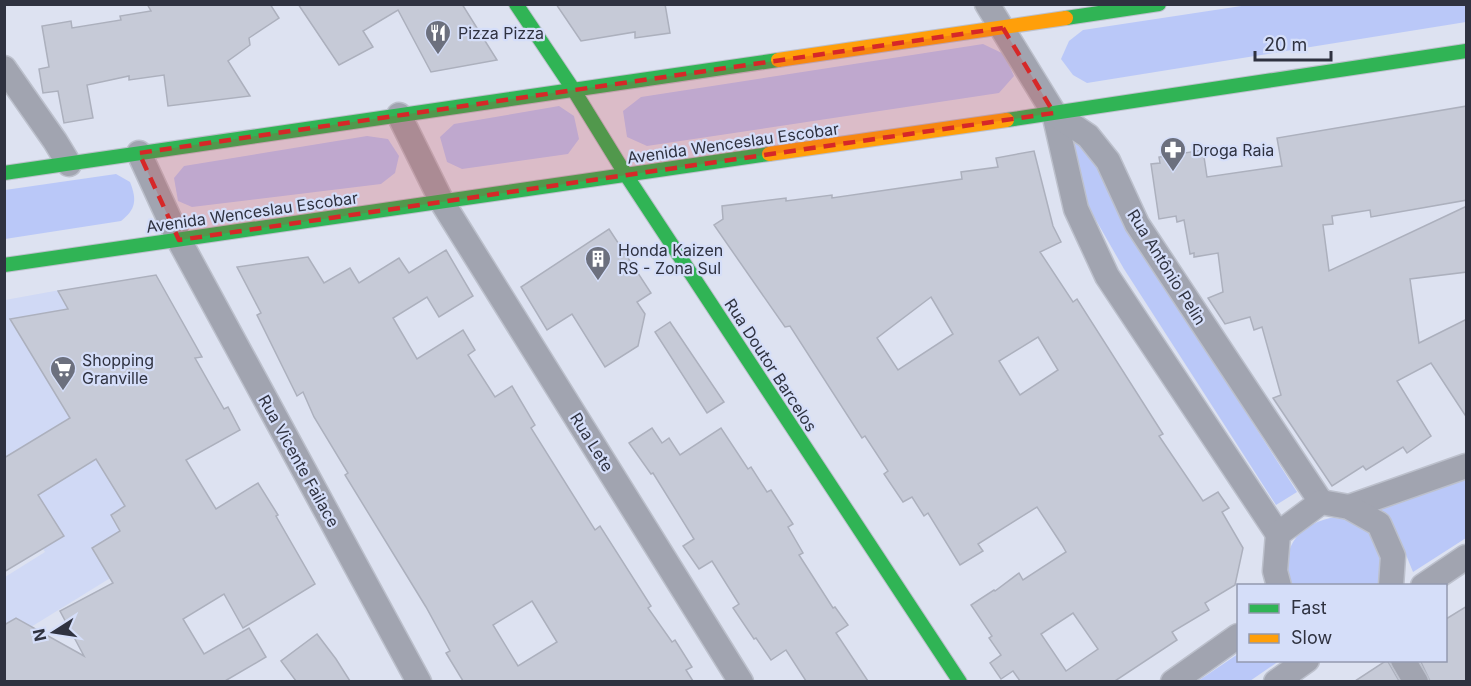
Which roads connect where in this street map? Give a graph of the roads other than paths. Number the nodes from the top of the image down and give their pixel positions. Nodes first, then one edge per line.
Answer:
1 (516, 4) edge
2 (987, 4) edge
3 (1159, 4) edge
4 (1003, 28) junction
5 (1467, 51) edge
6 (4, 68) edge
7 (573, 90) junction
8 (1054, 113) junction
9 (399, 115) junction
10 (139, 153) junction
11 (69, 164) junction
12 (4, 173) edge
13 (626, 175) junction
14 (442, 202) junction
15 (180, 240) junction
16 (4, 265) edge
17 (1467, 466) edge
18 (1321, 502) junction
19 (1349, 507) junction
20 (1278, 534) junction
21 (1467, 557) edge
22 (1279, 584) edge
23 (1390, 584) edge
24 (1425, 584) edge
25 (1237, 637) edge
26 (1304, 662) edge
27 (1404, 662) edge
28 (419, 681) edge
29 (741, 681) edge
30 (960, 681) edge
31 (1173, 681) edge
32 (1276, 681) edge
33 (1416, 681) edge

1 - 7 main road, Rua Doutor Barcelos
2 - 4 street
3 - 4 main road
4 - 7 main road
4 - 8 street
5 - 8 main road, Avenida Wenceslau Escobar
6 - 11 street
7 - 9 main road
7 - 13 main road, Rua Doutor Barcelos
8 - 13 main road, Avenida Wenceslau Escobar
8 - 18 street, Rua Antônio Pelin
8 - 20 street
9 - 10 main road
9 - 14 street, Rua Lete
10 - 11 main road
10 - 15 street, Rua Vicente Failace
11 - 12 main road
13 - 14 main road, Avenida Wenceslau Escobar
13 - 30 main road, Rua Doutor Barcelos
14 - 15 main road, Avenida Wenceslau Escobar
14 - 29 street, Rua Lete
15 - 16 main road, Avenida Wenceslau Escobar
15 - 28 street, Rua Vicente Failace
17 - 19 street
18 - 19 street
18 - 20 street
19 - 23 street
20 - 22 street
21 - 24 street
25 - 31 street
26 - 32 street
27 - 33 street

